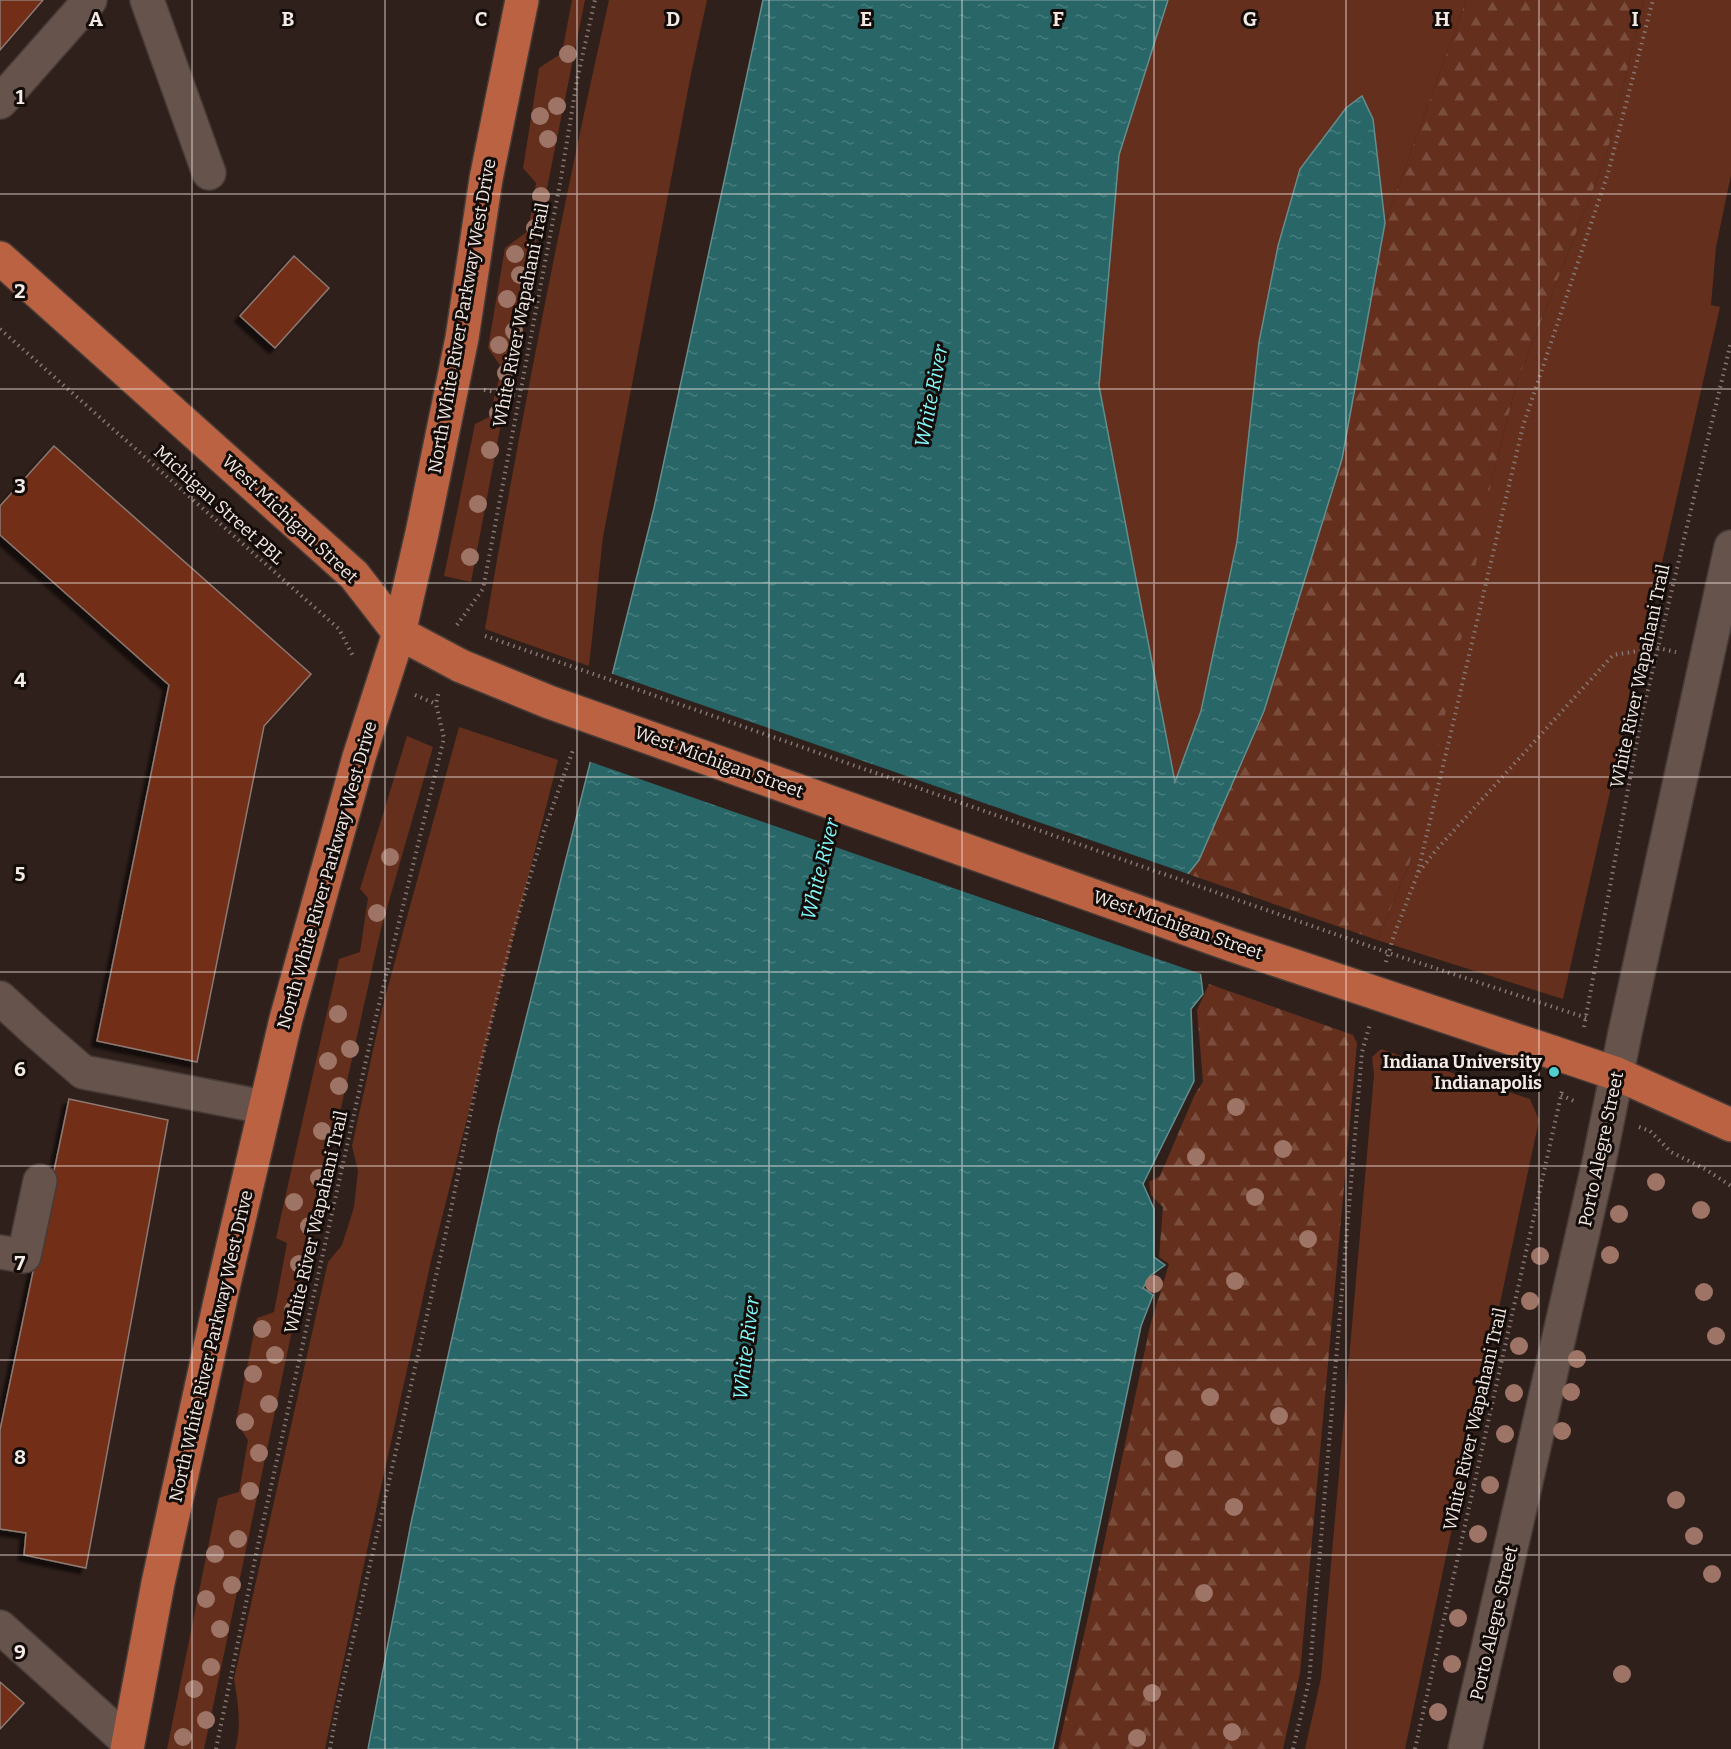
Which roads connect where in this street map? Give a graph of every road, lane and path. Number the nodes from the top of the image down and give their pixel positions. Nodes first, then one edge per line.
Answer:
1 (90, 0) edge
2 (147, 0) edge
3 (522, 0) edge
4 (595, 0) edge
5 (1653, 0) edge
6 (0, 102) edge
7 (209, 173) dead end
8 (0, 258) edge
9 (0, 329) edge
10 (1731, 342) edge
11 (1731, 547) edge
12 (456, 626) dead end
13 (339, 629) dead end
14 (399, 633) junction
15 (482, 635) dead end
16 (1658, 648) junction
17 (1706, 658) junction
18 (436, 704) dead end
19 (573, 750) dead end
20 (1418, 873) junction
21 (1389, 953) junction
22 (1386, 964) dead end
23 (0, 998) edge
24 (1371, 1019) dead end
25 (1617, 1074) junction
26 (1560, 1095) dead end
27 (264, 1107) junction
28 (1731, 1125) edge
29 (1650, 1131) dead end
30 (40, 1181) dead end
31 (1731, 1186) edge
32 (0, 1252) edge
33 (0, 1627) edge
34 (128, 1746) edge
35 (216, 1749) edge
36 (330, 1749) edge
37 (1293, 1749) edge
38 (1415, 1749) edge
39 (1464, 1749) edge

1 - 6 street
2 - 7 street
3 - 14 main road, North White River Parkway West Drive
4 - 12 path, White River Wapahani Trail
5 - 20 path
8 - 14 main road, West Michigan Street
9 - 13 path, Michigan Street PBL
10 - 16 path, White River Wapahani Trail
11 - 17 street, Porto Alegre Street
14 - 25 main road, West Michigan Street, bridge
14 - 27 main road, North White River Parkway West Drive
15 - 21 path
16 - 17 path
16 - 20 path
16 - 21 path, White River Wapahani Trail
17 - 25 street, Porto Alegre Street
18 - 35 path, White River Wapahani Trail
19 - 36 path
20 - 21 path
21 - 22 path
23 - 27 street
24 - 37 path
25 - 28 main road, West Michigan Street
25 - 39 street, Porto Alegre Street
26 - 38 path, White River Wapahani Trail
27 - 34 main road, North White River Parkway West Drive
29 - 31 path
30 - 32 street
33 - 34 street

